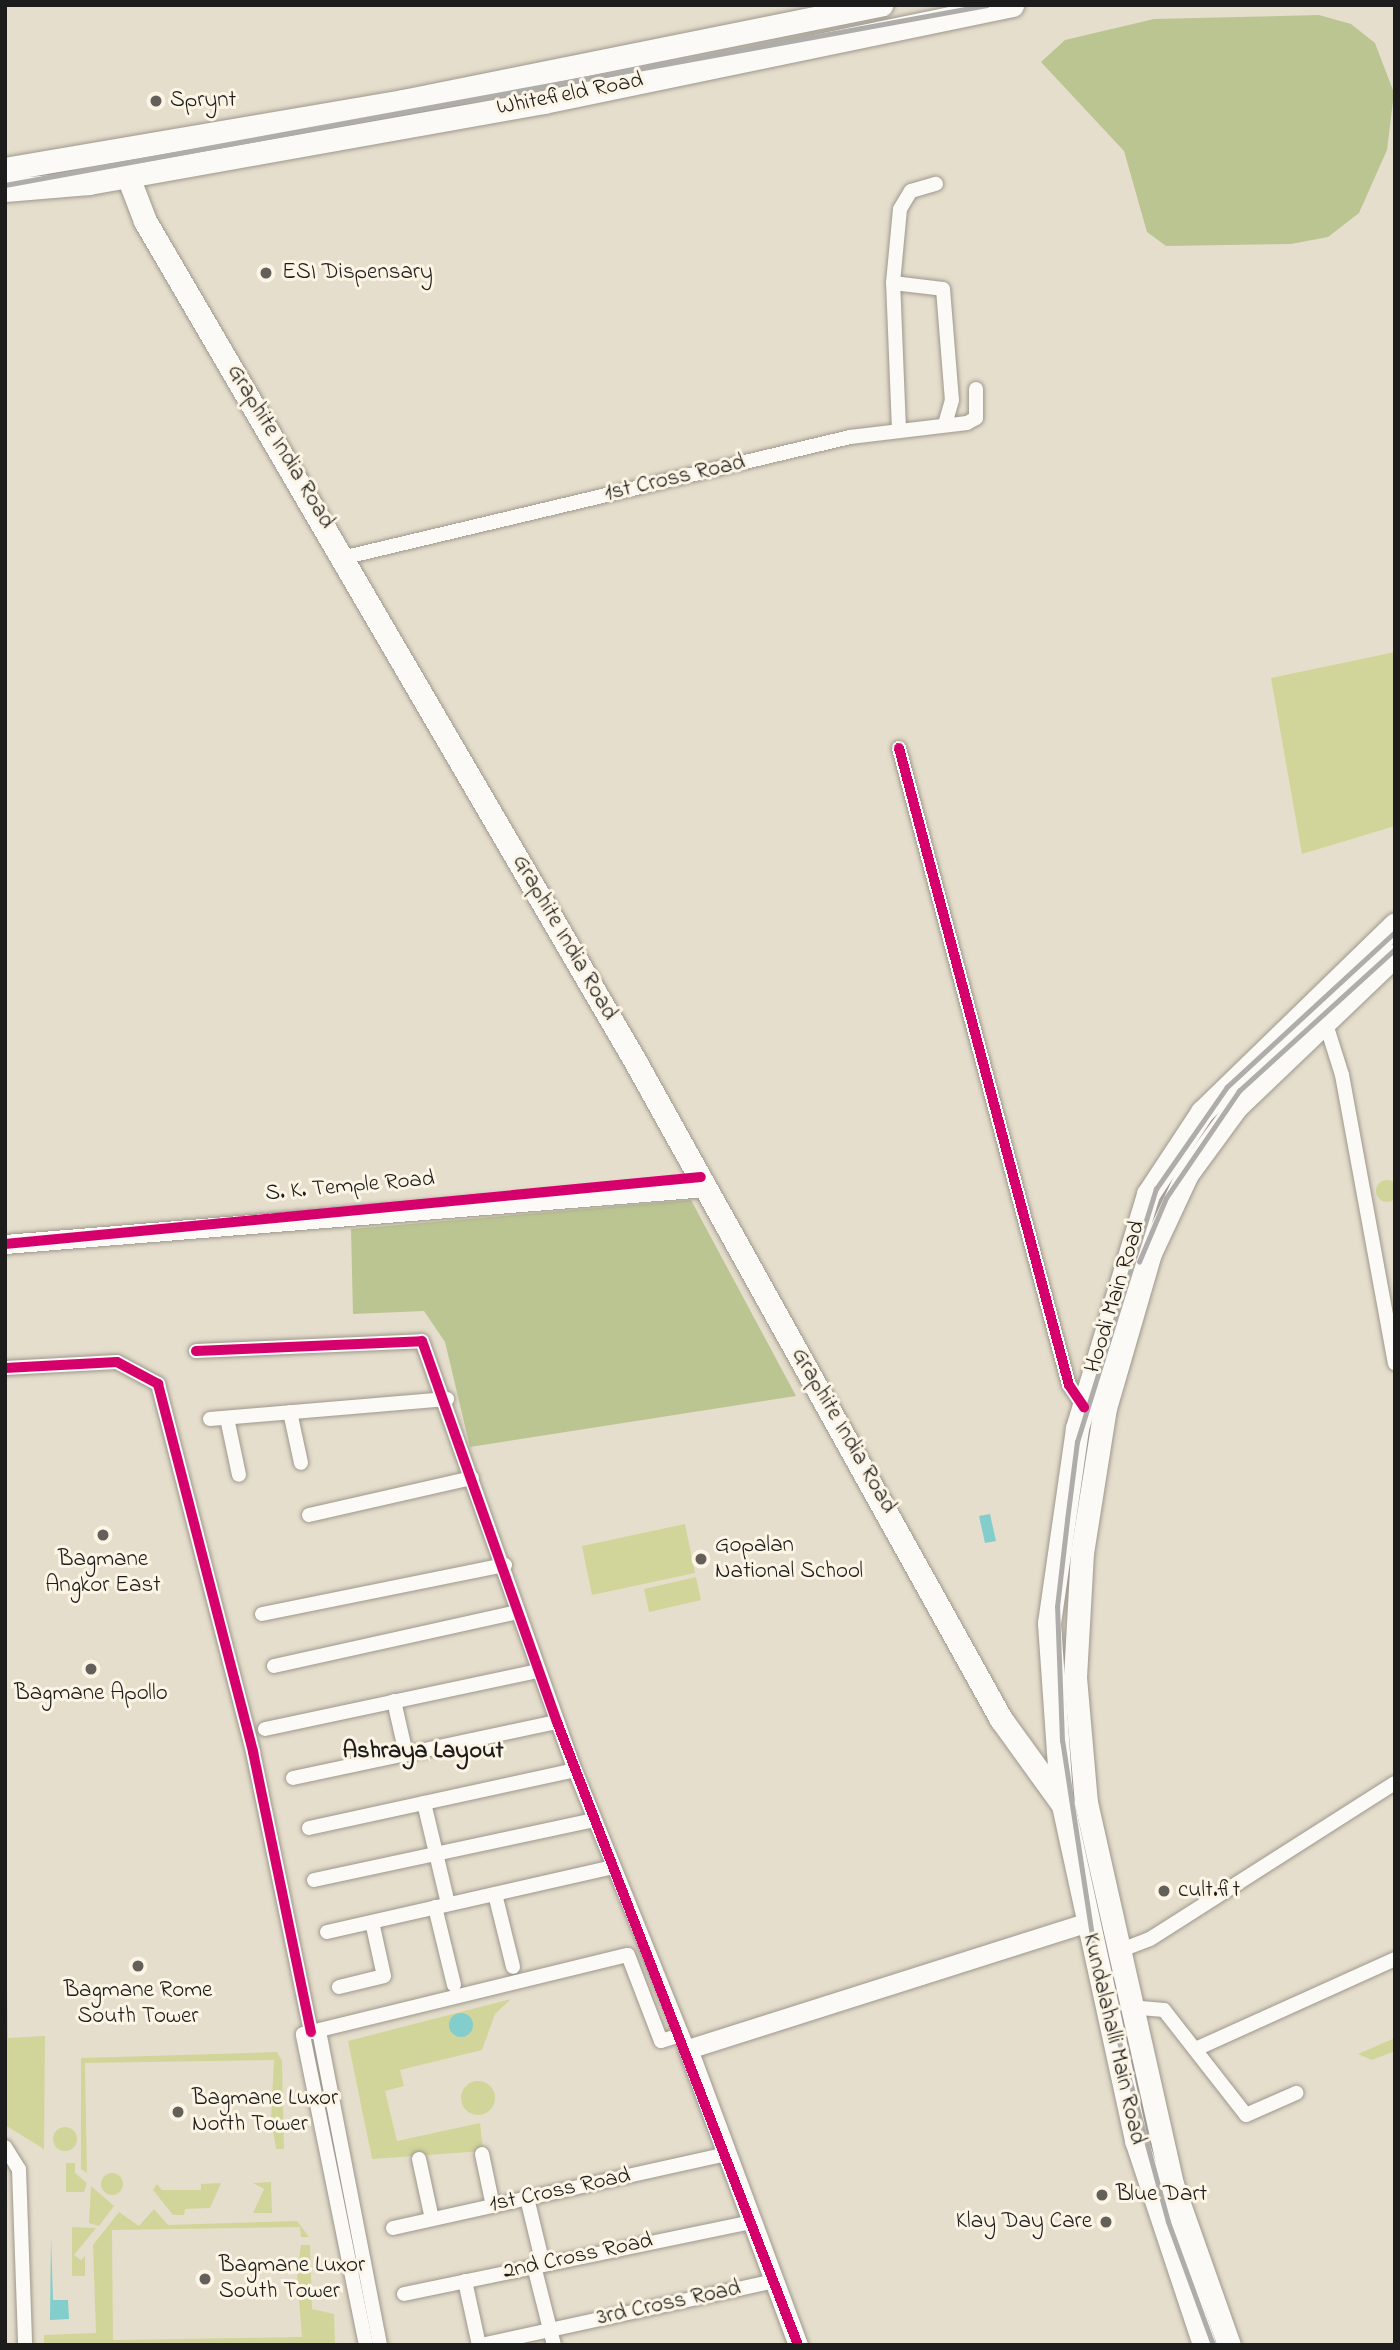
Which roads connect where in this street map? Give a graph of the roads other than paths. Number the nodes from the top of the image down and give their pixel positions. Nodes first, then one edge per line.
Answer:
1 (881, 5) edge
2 (1012, 5) edge
3 (127, 174) junction
4 (20, 175) edge
5 (936, 184) dead end
6 (5, 190) edge
7 (893, 283) junction
8 (976, 389) dead end
9 (945, 424) junction
10 (899, 430) junction
11 (346, 557) junction
12 (899, 748) dead end
13 (1395, 924) edge
14 (1395, 955) edge
15 (1325, 1021) junction
16 (703, 1182) junction
17 (5, 1244) edge
18 (197, 1351) dead end
19 (1395, 1363) edge
20 (5, 1368) edge
21 (447, 1399) junction
22 (1084, 1407) junction
23 (290, 1412) junction
24 (227, 1418) junction
25 (210, 1419) dead end
26 (301, 1462) dead end
27 (239, 1475) dead end
28 (472, 1478) junction
29 (309, 1514) dead end
30 (505, 1565) junction
31 (517, 1612) junction
32 (262, 1614) dead end
33 (274, 1666) dead end
34 (538, 1671) junction
35 (394, 1701) junction
36 (557, 1721) junction
37 (265, 1729) dead end
38 (1017, 1739) joint
39 (1077, 1745) joint
40 (406, 1754) junction
41 (575, 1770) junction
42 (293, 1779) dead end
43 (1395, 1783) edge
44 (424, 1803) junction
45 (1086, 1803) junction
46 (1063, 1805) junction
47 (595, 1820) junction
48 (309, 1828) dead end
49 (436, 1854) junction
50 (613, 1867) junction
51 (314, 1880) dead end
52 (495, 1894) junction
53 (442, 1906) junction
54 (372, 1922) junction
55 (1086, 1923) junction
56 (327, 1932) dead end
57 (1116, 1952) junction
58 (1395, 1959) edge
59 (513, 1967) dead end
60 (454, 1985) dead end
61 (339, 1987) dead end
62 (1129, 2007) junction
63 (311, 2032) junction
64 (685, 2042) junction
65 (1198, 2048) junction
66 (1296, 2093) dead end
67 (5, 2147) edge
68 (482, 2154) dead end
69 (727, 2154) junction
70 (419, 2159) dead end
71 (527, 2198) junction
72 (493, 2206) junction
73 (432, 2219) junction
74 (752, 2221) junction
75 (393, 2228) dead end
76 (539, 2265) junction
77 (465, 2281) junction
78 (774, 2281) junction
79 (404, 2294) dead end
80 (550, 2330) junction
81 (793, 2344) edge
82 (25, 2345) edge
83 (366, 2345) edge
84 (380, 2345) edge
85 (480, 2345) edge
86 (554, 2345) edge
87 (1204, 2345) edge
88 (1229, 2345) edge

1 - 4 main road, Whitefield Road
2 - 3 main road, Whitefield Road
3 - 4 main road, Whitefield Road
3 - 11 main road, Graphite India Road
4 - 6 main road, Whitefield Road
5 - 7 street
7 - 9 street
7 - 10 street
8 - 9 street, 1st Cross Road
9 - 10 street, 1st Cross Road
10 - 11 street, 1st Cross Road
11 - 16 main road, Graphite India Road
12 - 22 street
13 - 22 main road, Hoodi Main Road
14 - 15 main road, Hoodi Main Road
15 - 19 street
15 - 39 main road, Hoodi Main Road
16 - 17 street, S. K. Temple Road
16 - 38 main road, Graphite India Road
18 - 21 street
20 - 63 street
21 - 23 street
21 - 28 street
22 - 46 main road, Hoodi Main Road
23 - 24 street
23 - 26 street
24 - 25 street
24 - 27 street
28 - 29 street
28 - 30 street
30 - 31 street
30 - 32 street
31 - 33 street
31 - 34 street
34 - 35 street
34 - 36 street
35 - 37 street
35 - 40 street
36 - 40 street
36 - 41 street
38 - 46 main road, Kundalahalli Main Road
39 - 45 main road, Kundalahalli Main Road
40 - 42 street
41 - 44 street
41 - 47 street
43 - 57 street
44 - 48 street
44 - 49 street
45 - 46 main road
45 - 57 main road, Kundalahalli Main Road
46 - 55 main road, Kundalahalli Main Road
47 - 49 street
47 - 50 street
49 - 51 street
49 - 53 street
50 - 52 street
50 - 64 street
52 - 53 street
52 - 59 street
53 - 54 street
53 - 60 street
54 - 56 street
54 - 61 street
55 - 64 street
55 - 87 main road, Kundalahalli Main Road
57 - 62 main road, Kundalahalli Main Road
58 - 65 street
62 - 65 street
62 - 88 main road, Kundalahalli Main Road
63 - 64 street
63 - 83 street
63 - 84 street
64 - 69 street
65 - 66 street
67 - 82 street
68 - 72 street
69 - 71 street, 1st Cross Road
69 - 74 street
70 - 73 street
71 - 72 street, 1st Cross Road
71 - 76 street
72 - 73 street, 1st Cross Road
73 - 75 street, 1st Cross Road
74 - 76 street, 2nd Cross Road
74 - 78 street
76 - 77 street, 2nd Cross Road
76 - 80 street
77 - 79 street, 2nd Cross Road
77 - 85 street
78 - 80 street, 3rd Cross Road
78 - 81 street
80 - 85 street, 3rd Cross Road
80 - 86 street

